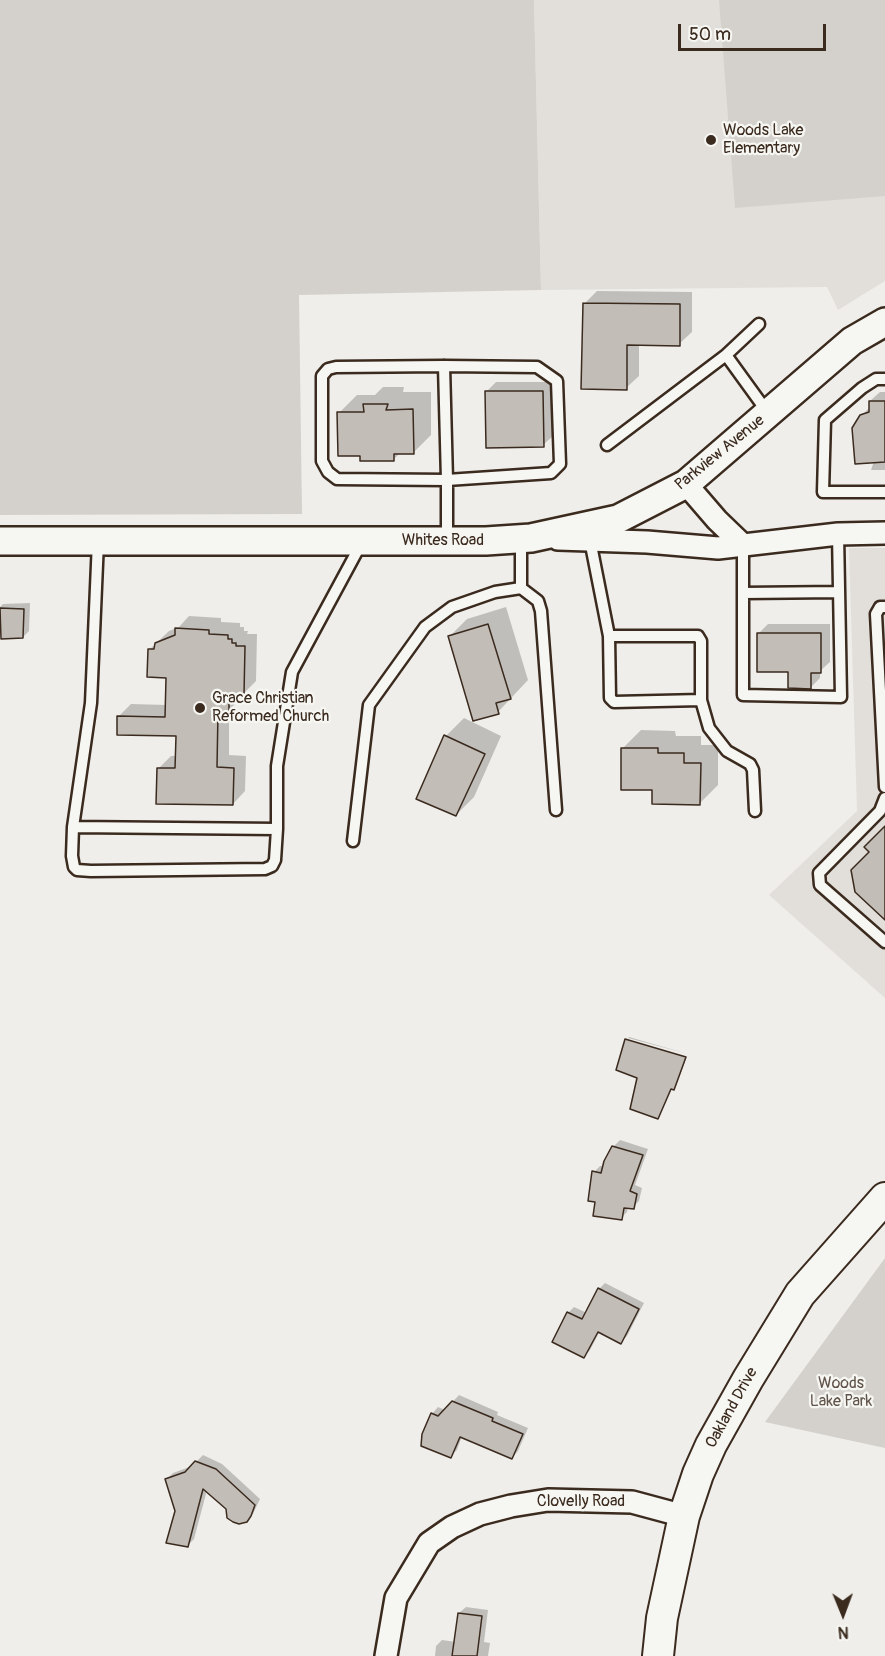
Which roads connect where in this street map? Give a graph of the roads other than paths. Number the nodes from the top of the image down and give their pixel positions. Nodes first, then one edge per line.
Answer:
1 (885, 322) edge
2 (759, 324) dead end
3 (726, 355) junction
4 (444, 366) junction
5 (885, 380) edge
6 (768, 413) junction
7 (608, 445) dead end
8 (447, 480) junction
9 (686, 484) junction
10 (885, 492) edge
11 (885, 533) edge
12 (838, 534) junction
13 (526, 538) junction
14 (590, 540) junction
15 (0, 541) edge
16 (98, 541) junction
17 (362, 541) junction
18 (447, 541) junction
19 (743, 545) junction
20 (521, 588) junction
21 (839, 592) junction
22 (743, 593) junction
23 (885, 606) edge
24 (609, 636) junction
25 (701, 700) junction
26 (885, 787) edge
27 (885, 798) edge
28 (556, 810) dead end
29 (755, 811) dead end
30 (73, 827) junction
31 (277, 830) junction
32 (353, 841) dead end
33 (885, 942) edge
34 (885, 1198) edge
35 (684, 1516) junction
36 (386, 1656) edge
37 (658, 1656) edge

1 - 6 street, Parkview Avenue
2 - 3 lane
3 - 6 lane
3 - 7 lane
4 - 8 lane
4 - 8 lane
4 - 8 lane
5 - 10 lane
6 - 9 street, Parkview Avenue
8 - 18 lane
9 - 13 street, Parkview Avenue
9 - 19 street
11 - 12 street, Whites Road
12 - 19 street, Whites Road
12 - 21 lane
13 - 14 street, Whites Road
13 - 18 street, Whites Road
13 - 20 lane
14 - 19 street, Whites Road
14 - 24 lane
15 - 16 street, Whites Road
16 - 17 street, Whites Road
16 - 30 lane
17 - 18 street, Whites Road
17 - 31 lane
19 - 22 lane
20 - 28 lane
20 - 32 lane
21 - 22 lane
21 - 22 lane
23 - 26 lane
24 - 25 lane
24 - 25 lane
25 - 29 lane
27 - 33 lane
30 - 31 lane
30 - 31 lane
34 - 35 main road, Oakland Drive
35 - 36 street, Clovelly Road
35 - 37 main road, Oakland Drive

